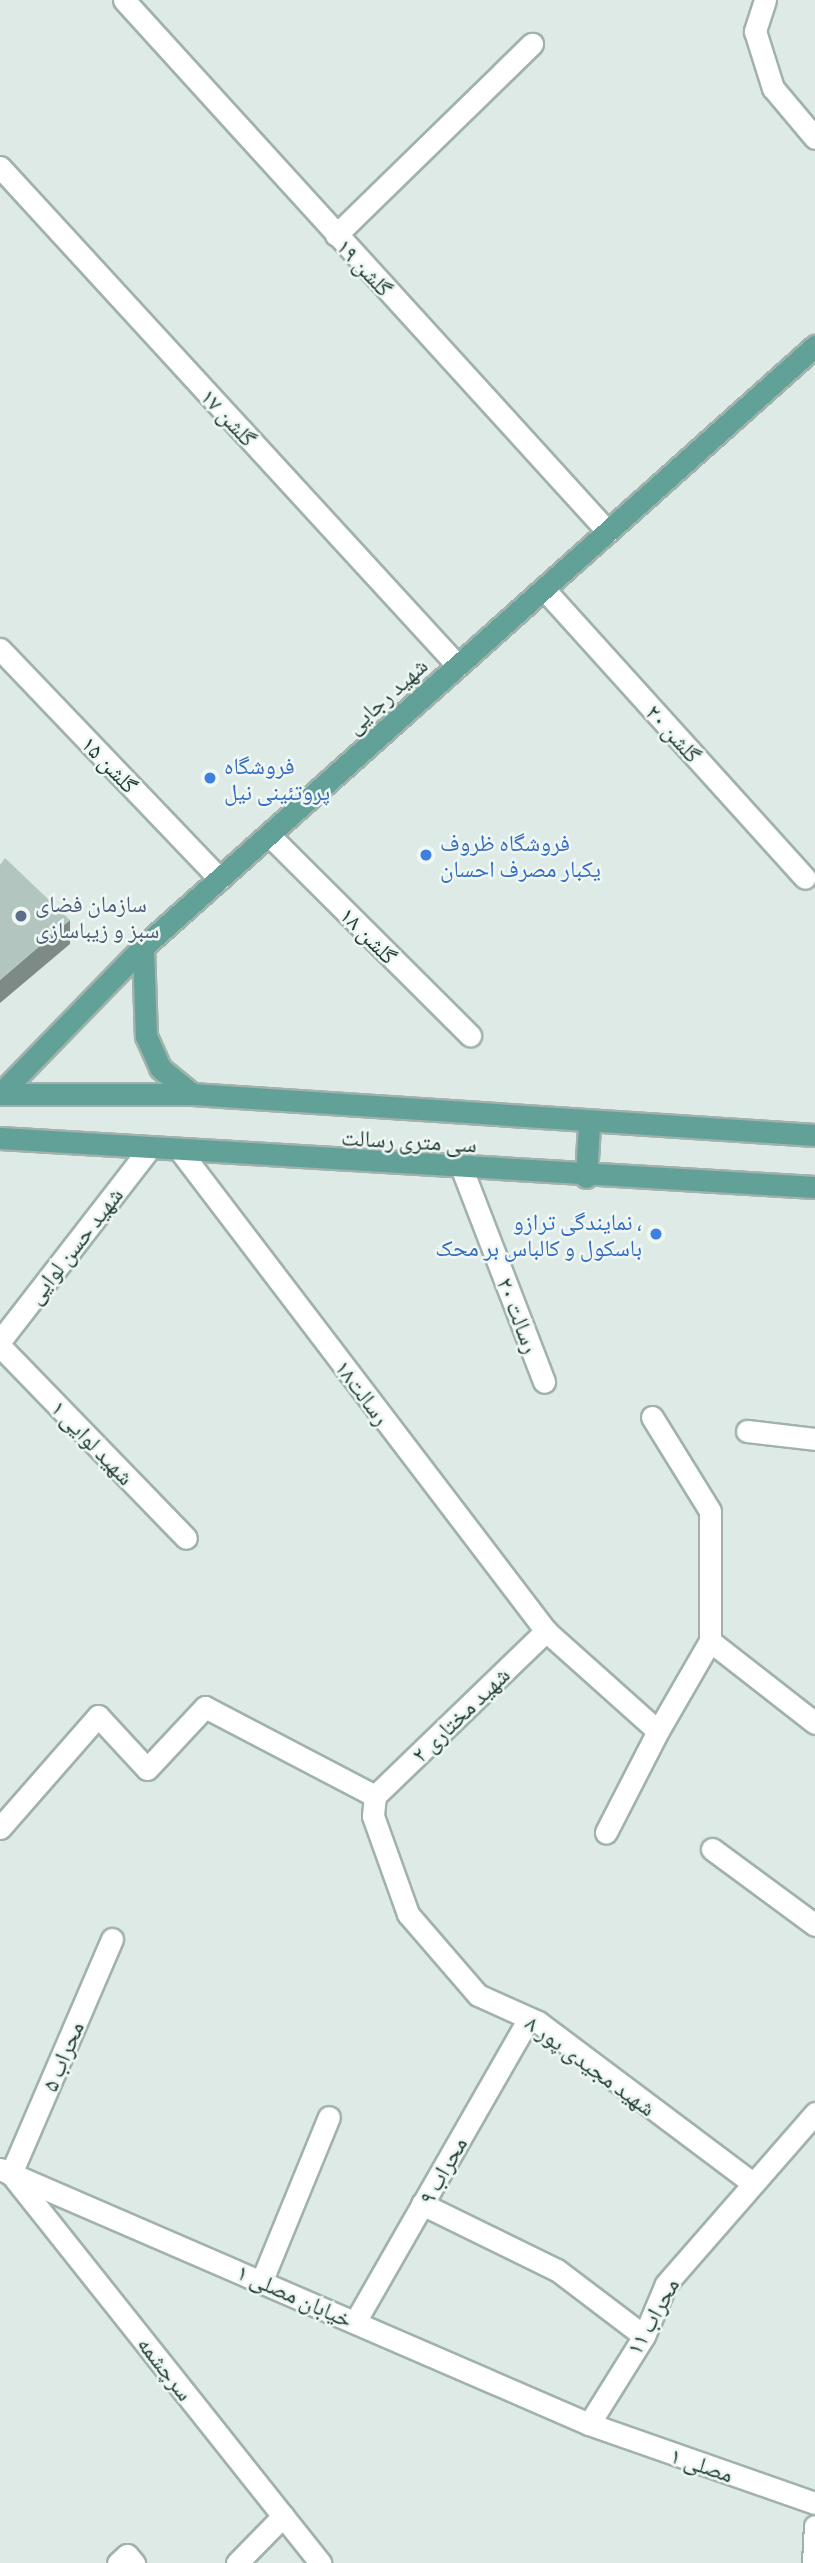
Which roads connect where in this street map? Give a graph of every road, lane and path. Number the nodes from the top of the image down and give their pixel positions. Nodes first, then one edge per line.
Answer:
1 (124, 0) edge
2 (765, 0) edge
3 (532, 44) dead end
4 (815, 138) edge
5 (0, 167) edge
6 (336, 235) junction
7 (815, 346) edge
8 (608, 532) junction
9 (544, 589) junction
10 (0, 649) edge
11 (458, 666) junction
12 (269, 835) junction
13 (805, 878) dead end
14 (220, 879) junction
15 (143, 947) junction
16 (470, 1035) dead end
17 (0, 1094) edge
18 (192, 1094) junction
19 (589, 1125) junction
20 (815, 1135) edge
21 (0, 1138) edge
22 (149, 1149) junction
23 (181, 1152) junction
24 (463, 1170) junction
25 (586, 1177) junction
26 (815, 1187) edge
27 (0, 1343) edge
28 (544, 1382) dead end
29 (652, 1417) dead end
30 (747, 1432) dead end
31 (815, 1439) edge
32 (186, 1538) dead end
33 (546, 1631) junction
34 (710, 1641) junction
35 (815, 1723) edge
36 (658, 1731) junction
37 (375, 1796) junction
38 (0, 1828) edge
39 (606, 1832) dead end
40 (712, 1849) dead end
41 (815, 1925) edge
42 (112, 1939) dead end
43 (529, 2018) junction
44 (815, 2113) edge
45 (329, 2117) dead end
46 (6, 2171) edge
47 (750, 2181) junction
48 (422, 2204) junction
49 (262, 2280) junction
50 (355, 2322) junction
51 (644, 2336) junction
52 (589, 2424) junction
53 (815, 2503) edge
54 (283, 2516) junction
55 (815, 2526) edge
56 (118, 2563) edge
57 (134, 2563) edge
58 (237, 2563) edge
59 (320, 2563) edge
60 (813, 2563) edge

1 - 6 street, ۱۹ گلشن
2 - 4 street
3 - 6 street
5 - 11 street, گلشن ۱۷
6 - 8 street, ۱۹ گلشن
7 - 8 main road, شهید رجایی
8 - 9 main road, شهید رجایی
9 - 11 main road, شهید رجایی
9 - 13 street, ۲۰ گلشن
10 - 14 street, گلشن ۱۵
11 - 12 main road, شهید رجایی
12 - 14 main road, شهید رجایی
12 - 16 street, ۱۸ گلشن
14 - 15 main road, شهید رجایی
15 - 17 main road, شهید رجایی
15 - 18 main road
17 - 18 main road, سی متری رسالت
18 - 19 main road, سی متری رسالت
19 - 20 main road, سی متری رسالت
19 - 25 main road
21 - 22 main road, سی متری رسالت
22 - 23 main road, سی متری رسالت
22 - 27 street, شهید حسن لوایی
23 - 24 main road, سی متری رسالت
23 - 33 street, رسالت۱۸
24 - 25 main road, سی متری رسالت
24 - 28 street, ۲۰ رسالت
25 - 26 main road, سی متری رسالت
27 - 32 street, ۱ شهید لوایی
29 - 34 street
30 - 31 street
33 - 36 street, رسالت۱۸
33 - 37 street, ۲ شهید مختاری
34 - 35 street
34 - 36 street
36 - 39 street
37 - 38 street
37 - 43 street, ۸ شهید مجیدی پور
40 - 41 street
42 - 46 street, ۵ محراب
43 - 47 street, ۸ شهید مجیدی پور
43 - 48 street, ۹ محراب
44 - 47 street, ۱۱ محراب
45 - 49 street
46 - 49 street, خیابان مصلی ۱
46 - 54 street, سرچشمه
47 - 51 street, ۱۱ محراب
48 - 50 street, ۹ محراب
48 - 51 street
49 - 50 street, خیابان مصلی ۱
50 - 52 street, خیابان مصلی ۱
51 - 52 street, ۱۱ محراب
52 - 53 street, ۱ مصلی
54 - 58 street
54 - 59 street, سرچشمه
55 - 60 street
56 - 57 street

